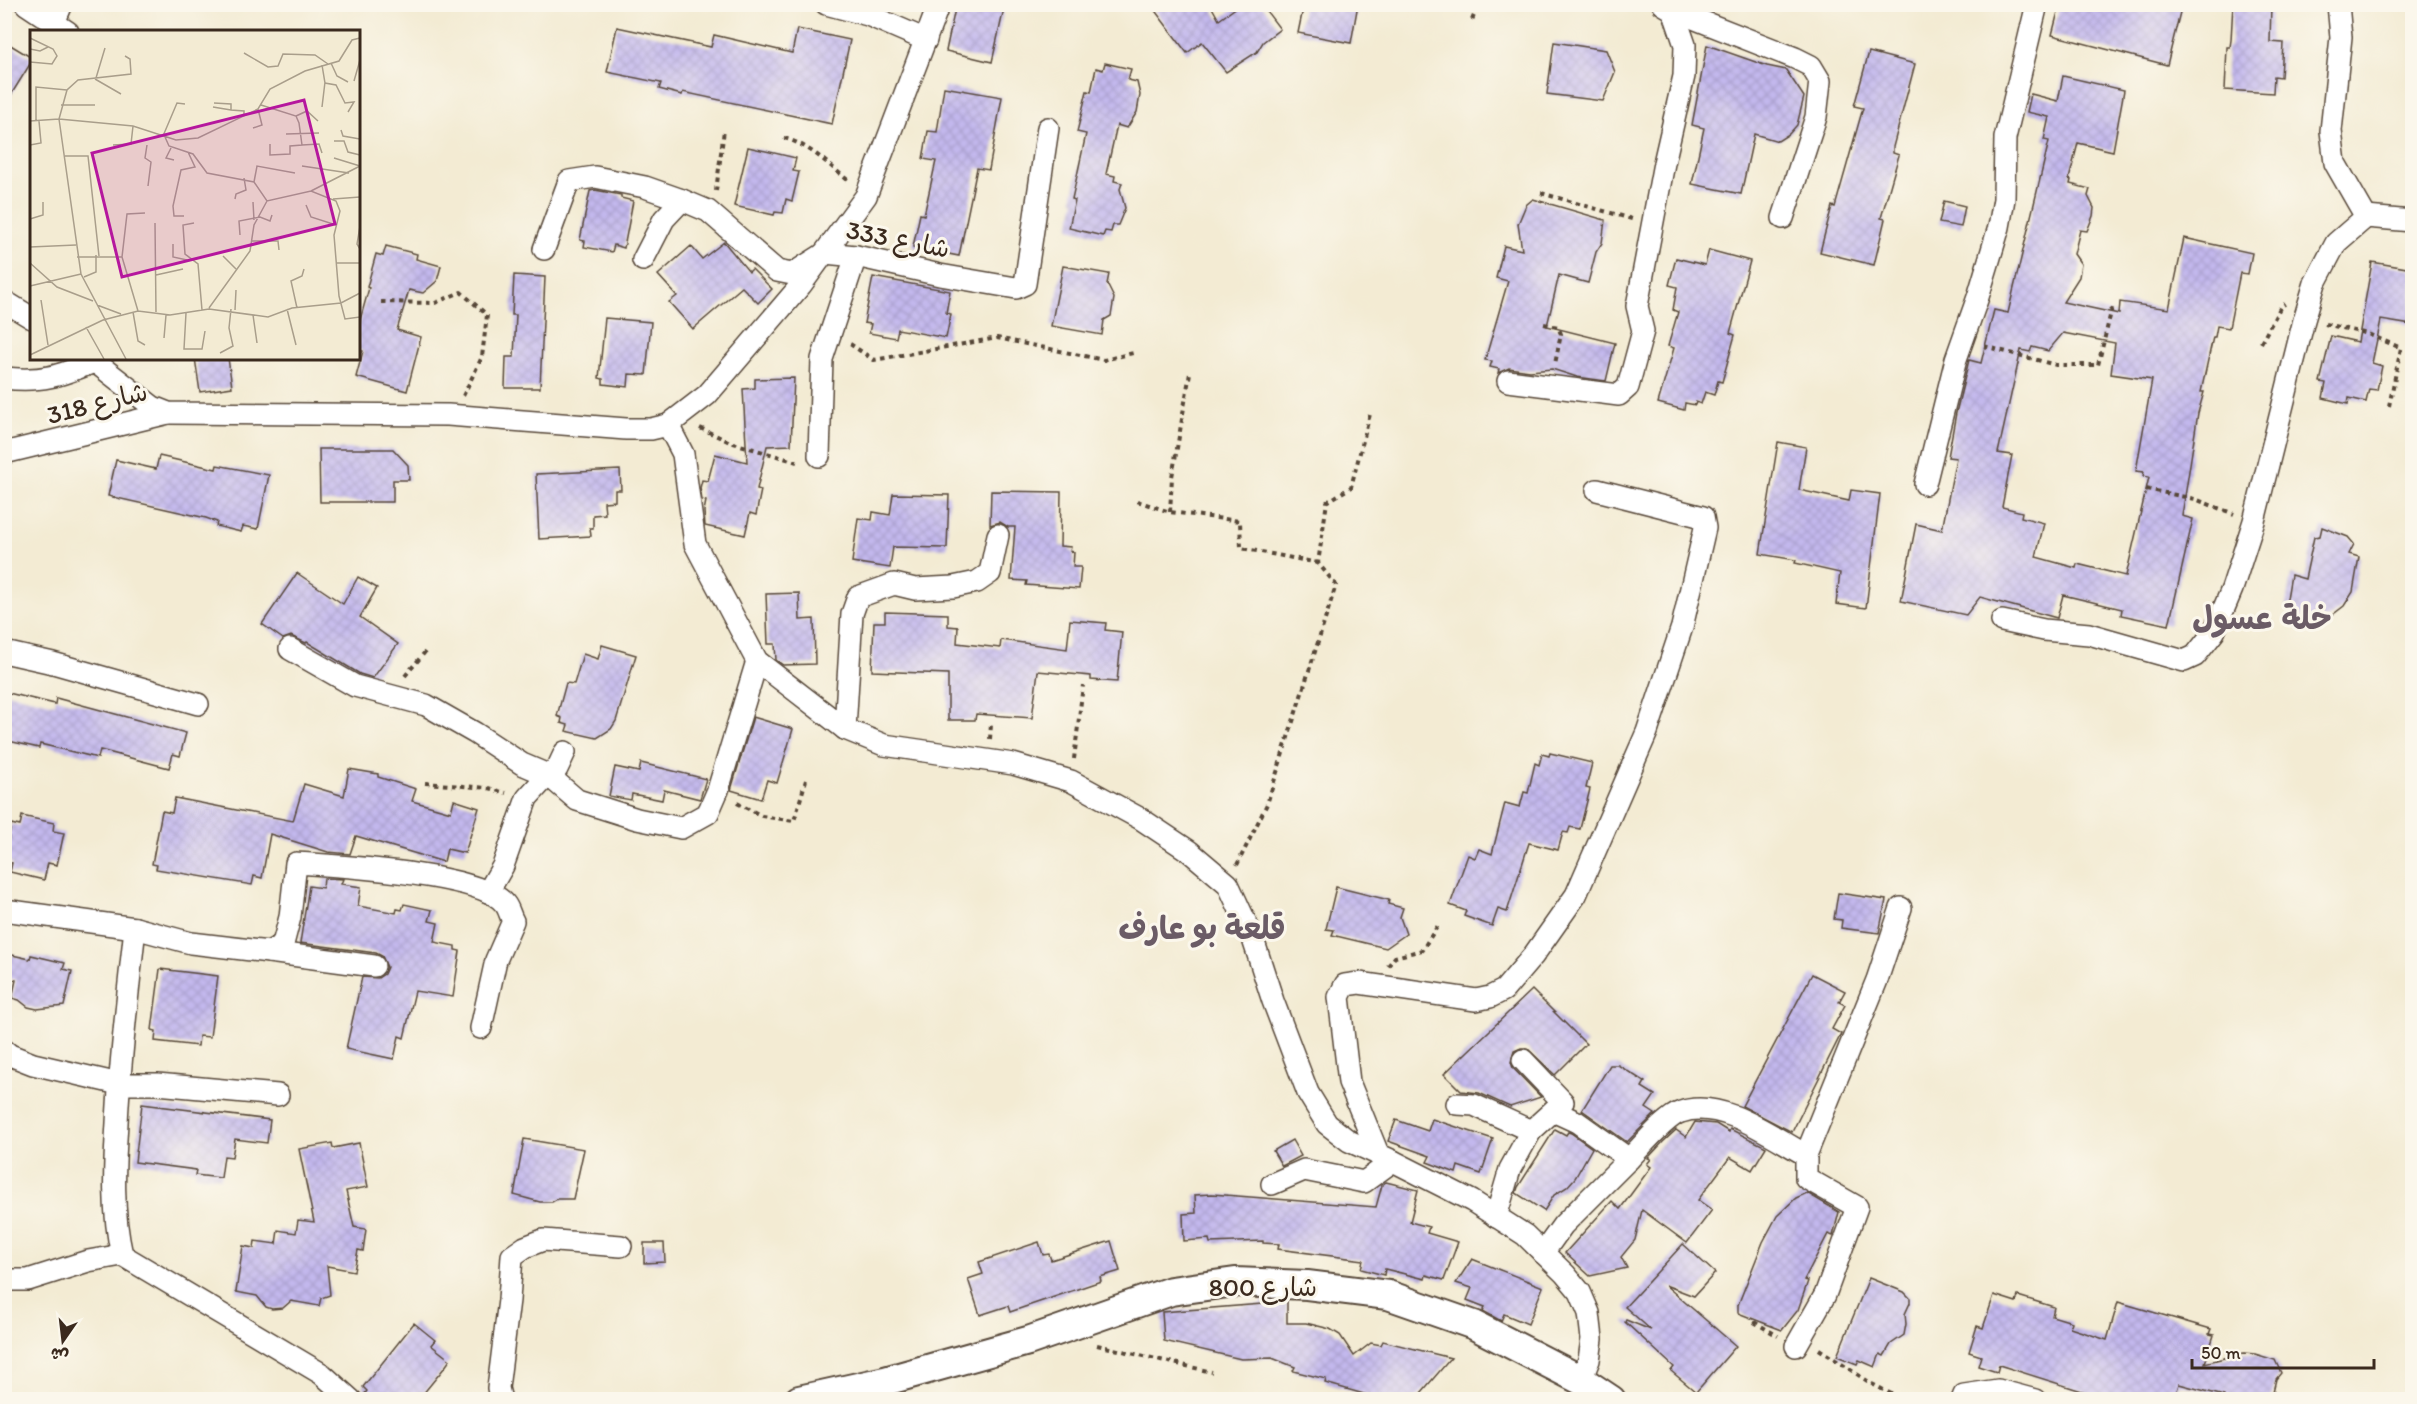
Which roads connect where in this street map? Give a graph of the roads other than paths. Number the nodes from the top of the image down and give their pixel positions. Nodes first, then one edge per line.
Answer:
1 (26, 4) edge
2 (826, 4) edge
3 (939, 4) edge
4 (2037, 4) edge
5 (2338, 4) edge
6 (1668, 7) edge
7 (61, 20) edge
8 (926, 40) junction
9 (1048, 128) dead end
10 (682, 200) junction
11 (2366, 217) junction
12 (1783, 218) dead end
13 (2412, 221) edge
14 (544, 249) dead end
15 (825, 253) junction
16 (856, 256) junction
17 (643, 260) dead end
18 (4, 301) edge
19 (30, 317) edge
20 (92, 360) edge
21 (4, 378) edge
22 (1508, 381) dead end
23 (168, 413) junction
24 (673, 421) junction
25 (4, 453) edge
26 (809, 459) road end
27 (1924, 484) dead end
28 (1597, 490) dead end
29 (998, 535) dead end
30 (2002, 621) dead end
31 (290, 649) dead end
32 (4, 652) edge
33 (757, 661) junction
34 (198, 704) dead end
35 (845, 729) junction
36 (565, 753) dead end
37 (548, 775) junction
38 (488, 892) junction
39 (1901, 909) dead end
40 (4, 910) edge
41 (135, 928) junction
42 (269, 952) junction
43 (374, 966) dead end
44 (481, 1028) dead end
45 (4, 1050) edge
46 (1523, 1060) dead end
47 (119, 1084) junction
48 (278, 1095) dead end
49 (1457, 1104) dead end
50 (1553, 1111) junction
51 (1531, 1131) junction
52 (1806, 1155) junction
53 (1386, 1158) junction
54 (1629, 1159) junction
55 (1272, 1184) dead end
56 (1496, 1217) junction
57 (621, 1246) dead end
58 (1543, 1253) junction
59 (122, 1255) junction
60 (4, 1280) edge
61 (1796, 1346) road end
62 (1581, 1380) junction
63 (1609, 1399) edge
64 (351, 1400) edge
65 (501, 1400) edge
66 (799, 1400) edge
67 (1962, 1400) edge
68 (2035, 1400) edge

1 - 7 street
2 - 8 street
3 - 8 street
4 - 27 street
5 - 11 street
6 - 12 street
6 - 22 street
8 - 15 street
9 - 16 street, شارع 333
10 - 14 street, شارع 333
10 - 15 street, شارع 333
10 - 17 street
11 - 13 street
11 - 30 street
15 - 16 street, شارع 333
15 - 24 street
16 - 26 street
18 - 19 street
20 - 21 street
20 - 23 street
23 - 24 street
23 - 25 street, شارع 318
24 - 33 street
28 - 53 street
29 - 35 street
31 - 37 street
32 - 34 street
33 - 35 street
33 - 37 street
35 - 53 street
36 - 37 street
37 - 38 street
38 - 42 street
38 - 44 street
39 - 52 street
40 - 41 street
41 - 42 street
41 - 47 street
42 - 43 street
45 - 47 street
46 - 50 street
47 - 48 street
47 - 59 street
49 - 51 street
50 - 51 street
50 - 54 street
51 - 56 street
52 - 54 street
52 - 61 street
53 - 55 street
53 - 56 street
54 - 58 street
56 - 58 street
57 - 65 street
58 - 62 street
59 - 60 street
59 - 64 street
62 - 63 main road, شارع 800
62 - 66 main road, شارع 800
67 - 68 street

